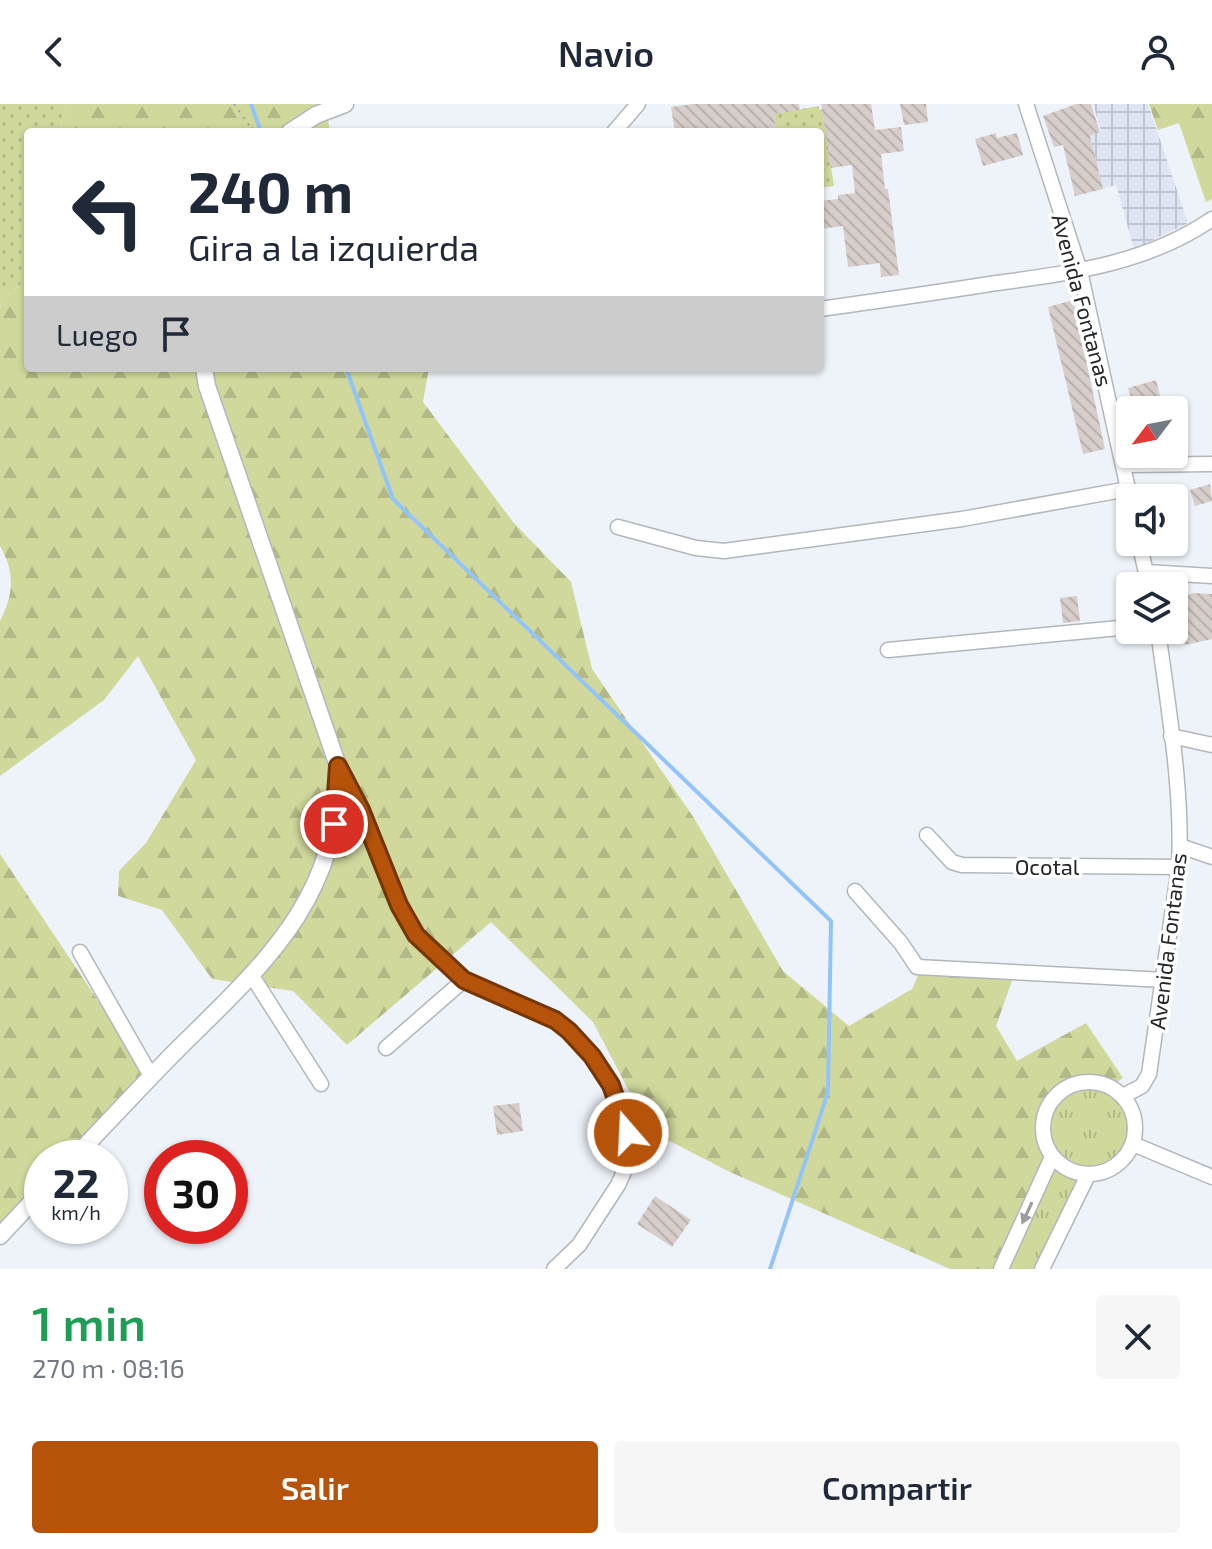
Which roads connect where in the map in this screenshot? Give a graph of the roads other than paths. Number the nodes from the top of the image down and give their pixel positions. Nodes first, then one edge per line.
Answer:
1 (345, 104) edge
2 (638, 104) edge
3 (1026, 104) edge
4 (296, 128) edge
5 (617, 128) edge
6 (1212, 219) edge
7 (1080, 271) junction
8 (824, 308) edge
9 (205, 372) edge
10 (1116, 430) edge
11 (1188, 464) edge
12 (1212, 464) edge
13 (1116, 495) edge
14 (618, 527) dead end
15 (1212, 576) edge
16 (1188, 577) edge
17 (1116, 628) edge
18 (1160, 644) edge
19 (888, 650) dead end
20 (1171, 736) junction
21 (1212, 745) edge
22 (338, 766) junction
23 (927, 835) dead end
24 (1180, 846) junction
25 (1212, 857) edge
26 (1179, 867) junction
27 (855, 891) dead end
28 (80, 952) dead end
29 (252, 976) junction
30 (464, 980) junction
31 (1164, 980) junction
32 (386, 1048) dead end
33 (151, 1076) junction
34 (321, 1084) dead end
35 (1123, 1096) junction
36 (91, 1140) edge
37 (1133, 1144) junction
38 (1052, 1157) junction
39 (1088, 1175) junction
40 (1212, 1177) edge
41 (24, 1210) edge
42 (0, 1236) edge
43 (554, 1269) edge
44 (1001, 1269) edge
45 (1042, 1269) edge

1 - 4 main road
2 - 5 street
3 - 7 street, Avenida Fontanas
6 - 7 street
7 - 8 street
7 - 10 street, Avenida Fontanas
9 - 22 main road
11 - 12 street
13 - 14 street
15 - 16 street
17 - 19 street
18 - 20 street, Avenida Fontanas
20 - 21 street
20 - 24 street, Avenida Fontanas
22 - 29 main road
22 - 30 street
23 - 26 street, Ocotal
24 - 25 street
24 - 26 street, Avenida Fontanas
26 - 31 street, Avenida Fontanas
27 - 31 street
28 - 33 street
29 - 33 main road
29 - 34 street
30 - 32 street
30 - 43 street
31 - 35 street, Avenida Fontanas
33 - 36 main road
35 - 37 street
35 - 38 street
37 - 39 street
37 - 40 street
38 - 39 street
38 -> 44 street
39 - 45 street
41 - 42 main road

